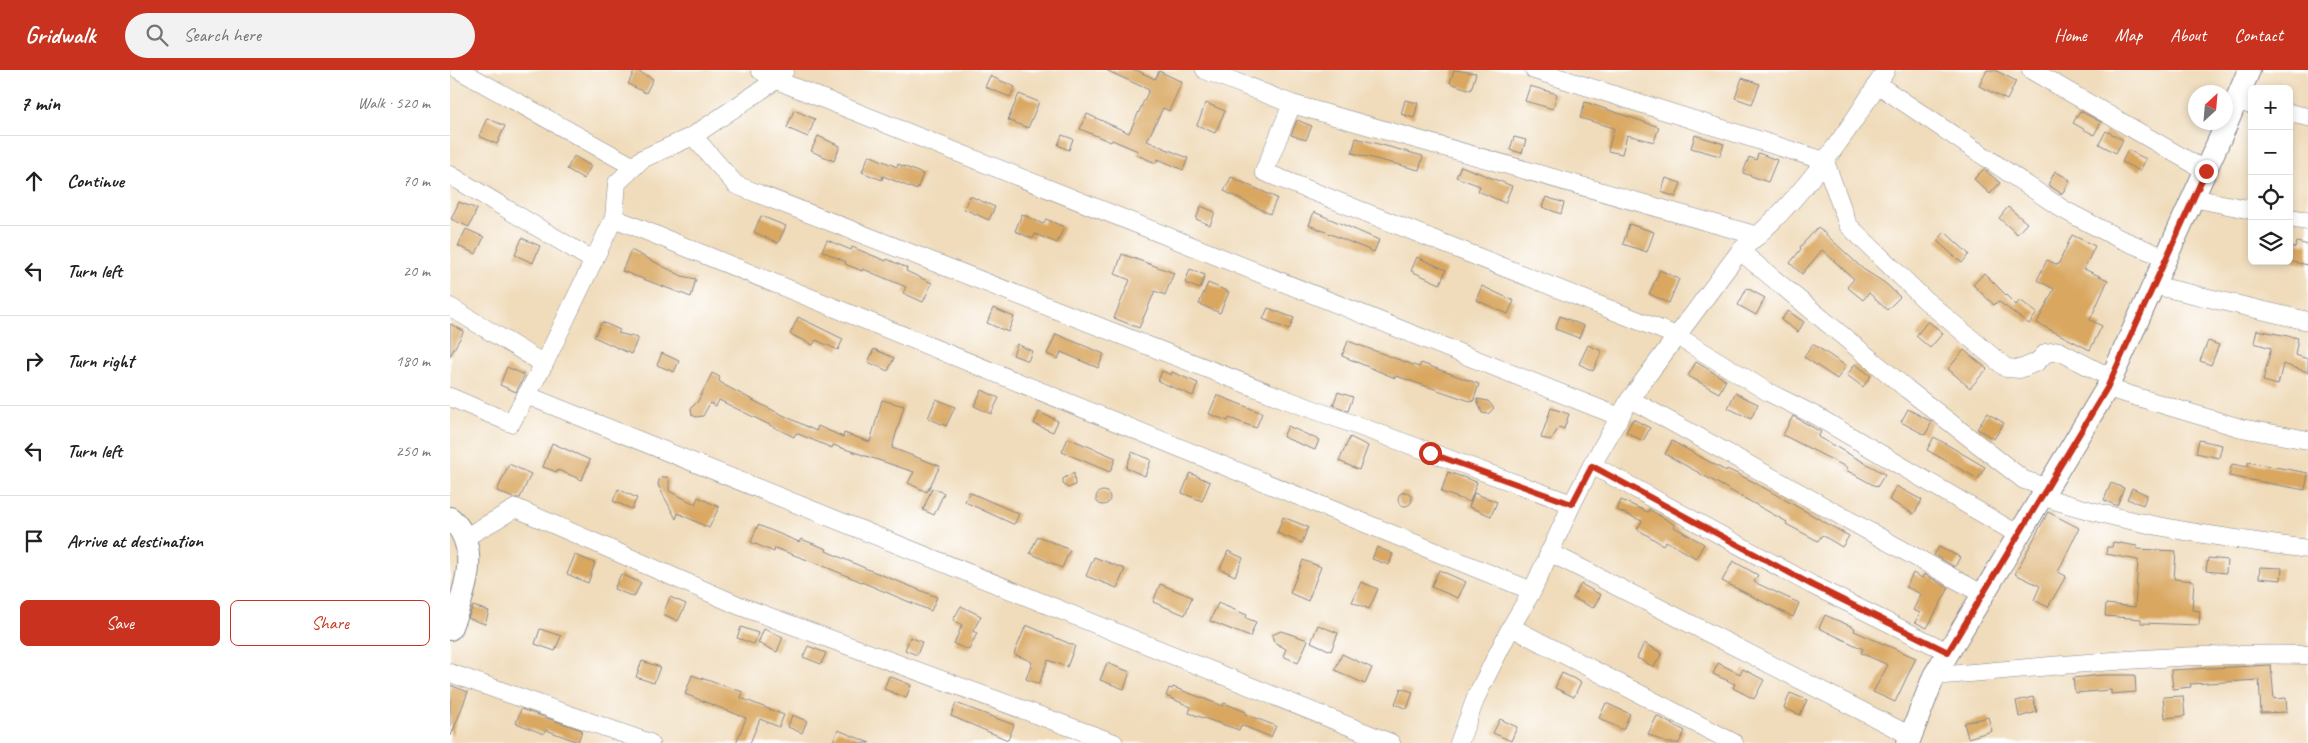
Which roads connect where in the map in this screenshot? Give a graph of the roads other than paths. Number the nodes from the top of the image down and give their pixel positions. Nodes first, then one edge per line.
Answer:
1 (459, 70) edge
2 (760, 70) edge
3 (1205, 70) edge
4 (1534, 70) edge
5 (2031, 70) edge
6 (2249, 70) edge
7 (780, 75) edge
8 (1882, 77) edge
9 (2244, 103) edge
10 (1292, 104) junction
11 (2293, 114) edge
12 (2308, 117) edge
13 (693, 136) junction
14 (1825, 161) junction
15 (634, 167) junction
16 (2206, 171) junction
17 (450, 175) edge
18 (2193, 198) junction
19 (2248, 209) edge
20 (614, 218) junction
21 (2293, 219) edge
22 (2308, 222) edge
23 (1758, 236) junction
24 (1740, 251) junction
25 (2166, 258) junction
26 (594, 261) junction
27 (2153, 286) junction
28 (450, 307) edge
29 (2308, 321) edge
30 (1677, 336) junction
31 (544, 364) junction
32 (2109, 383) junction
33 (526, 395) junction
34 (450, 397) edge
35 (1630, 399) junction
36 (1620, 417) junction
37 (2308, 440) edge
38 (1592, 466) junction
39 (2044, 492) junction
40 (1572, 504) junction
41 (450, 518) edge
42 (2019, 535) junction
43 (466, 537) junction
44 (2308, 549) edge
45 (1549, 552) junction
46 (1532, 591) junction
47 (1984, 595) junction
48 (452, 621) edge
49 (1511, 627) junction
50 (1948, 652) junction
51 (2308, 656) edge
52 (450, 673) edge
53 (1934, 676) junction
54 (1910, 740) edge
55 (650, 743) edge
56 (1114, 743) edge
57 (1391, 743) edge
58 (1459, 743) edge
59 (1734, 743) edge

1 - 15 street
2 - 7 street
3 - 10 street
4 - 14 street
5 - 16 street
6 - 9 street
7 - 13 street
7 - 36 street
8 - 14 street
8 - 25 street
9 - 16 street
10 - 23 street
10 - 30 street
11 - 12 street
13 - 15 street
13 - 40 street
14 - 23 street
14 - 32 street
15 - 20 street
16 - 18 street
17 - 26 street
18 - 19 street
18 - 25 street
20 - 26 street
20 - 46 street
21 - 22 street
23 - 24 street
24 - 30 street
24 - 39 street
25 - 27 street
26 - 31 street
27 - 29 street
27 - 32 street
28 - 31 street
30 - 35 street
30 - 42 street
31 - 33 street
32 - 37 street
32 - 39 street
33 - 34 street
33 - 57 street
35 - 36 street
35 - 47 street
36 - 38 street
38 - 40 street
38 - 50 street
39 - 42 street
39 - 44 street
40 - 45 street
41 - 43 street
42 - 47 street
43 - 48 street
43 - 56 street
45 - 46 street
45 - 54 street
46 - 49 street
47 - 50 street
49 - 58 street
49 - 59 street
50 - 53 street
51 - 53 street
52 - 55 street
53 - 54 street

